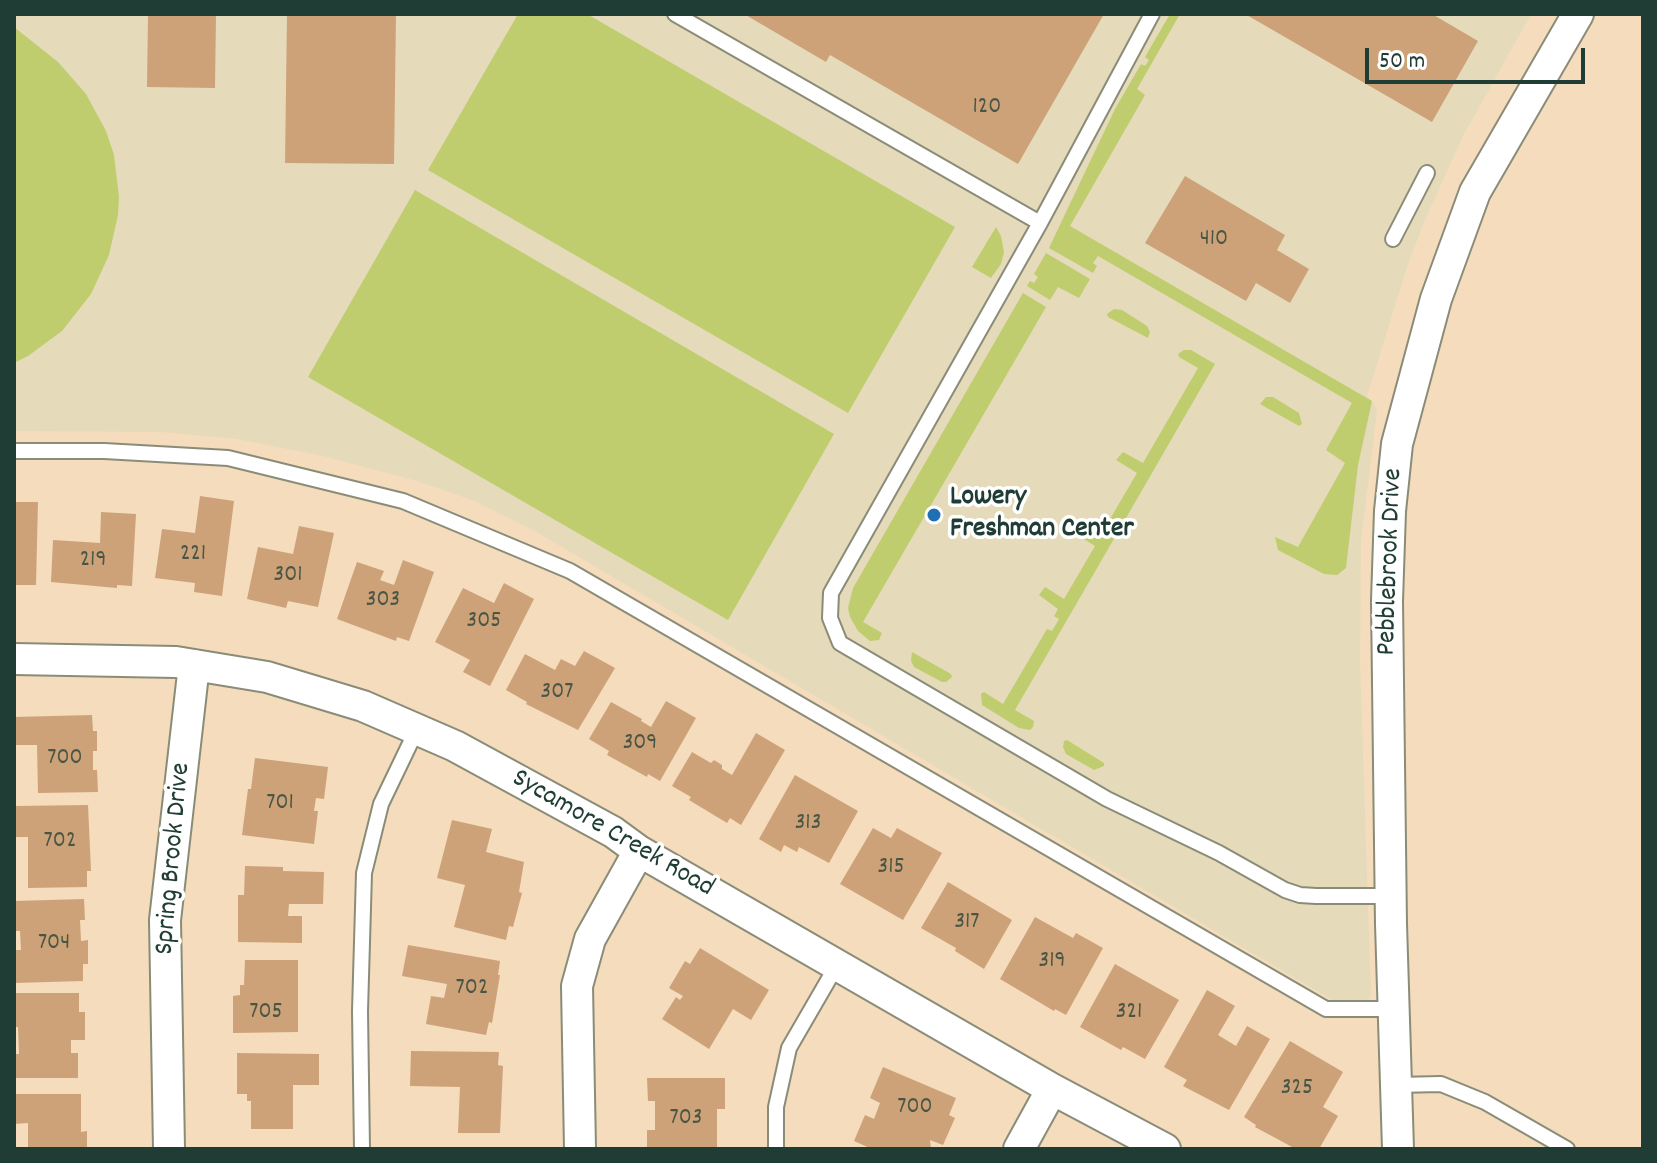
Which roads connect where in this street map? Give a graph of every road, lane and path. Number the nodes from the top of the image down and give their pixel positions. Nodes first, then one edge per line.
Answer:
1 (675, 14) edge
2 (1152, 14) edge
3 (1578, 14) edge
4 (1427, 173) dead end
5 (1040, 223) junction
6 (1393, 239) dead end
7 (14, 451) edge
8 (14, 659) edge
9 (194, 665) junction
10 (417, 729) junction
11 (639, 851) junction
12 (1391, 896) junction
13 (837, 965) junction
14 (1394, 1009) junction
15 (1397, 1085) junction
16 (1052, 1089) junction
17 (169, 1149) edge
18 (362, 1149) edge
19 (580, 1149) edge
20 (776, 1149) edge
21 (1019, 1149) edge
22 (1165, 1149) edge
23 (1398, 1149) edge
24 (1567, 1149) edge

1 - 5 lane
2 - 5 lane
3 - 12 street, Pebblebrook Drive
4 - 6 lane
5 - 12 lane
7 - 14 lane
8 - 9 street, Sycamore Creek Road
9 - 10 street, Sycamore Creek Road
9 - 17 street, Spring Brook Drive
10 - 11 street, Sycamore Creek Road
10 - 18 lane
11 - 13 street, Sycamore Creek Road
11 - 19 street
12 - 14 street, Pebblebrook Drive
13 - 16 street, Sycamore Creek Road
13 - 20 lane
14 - 15 street, Pebblebrook Drive
15 - 23 street, Pebblebrook Drive
15 - 24 lane
16 - 21 street
16 - 22 street, Sycamore Creek Road

